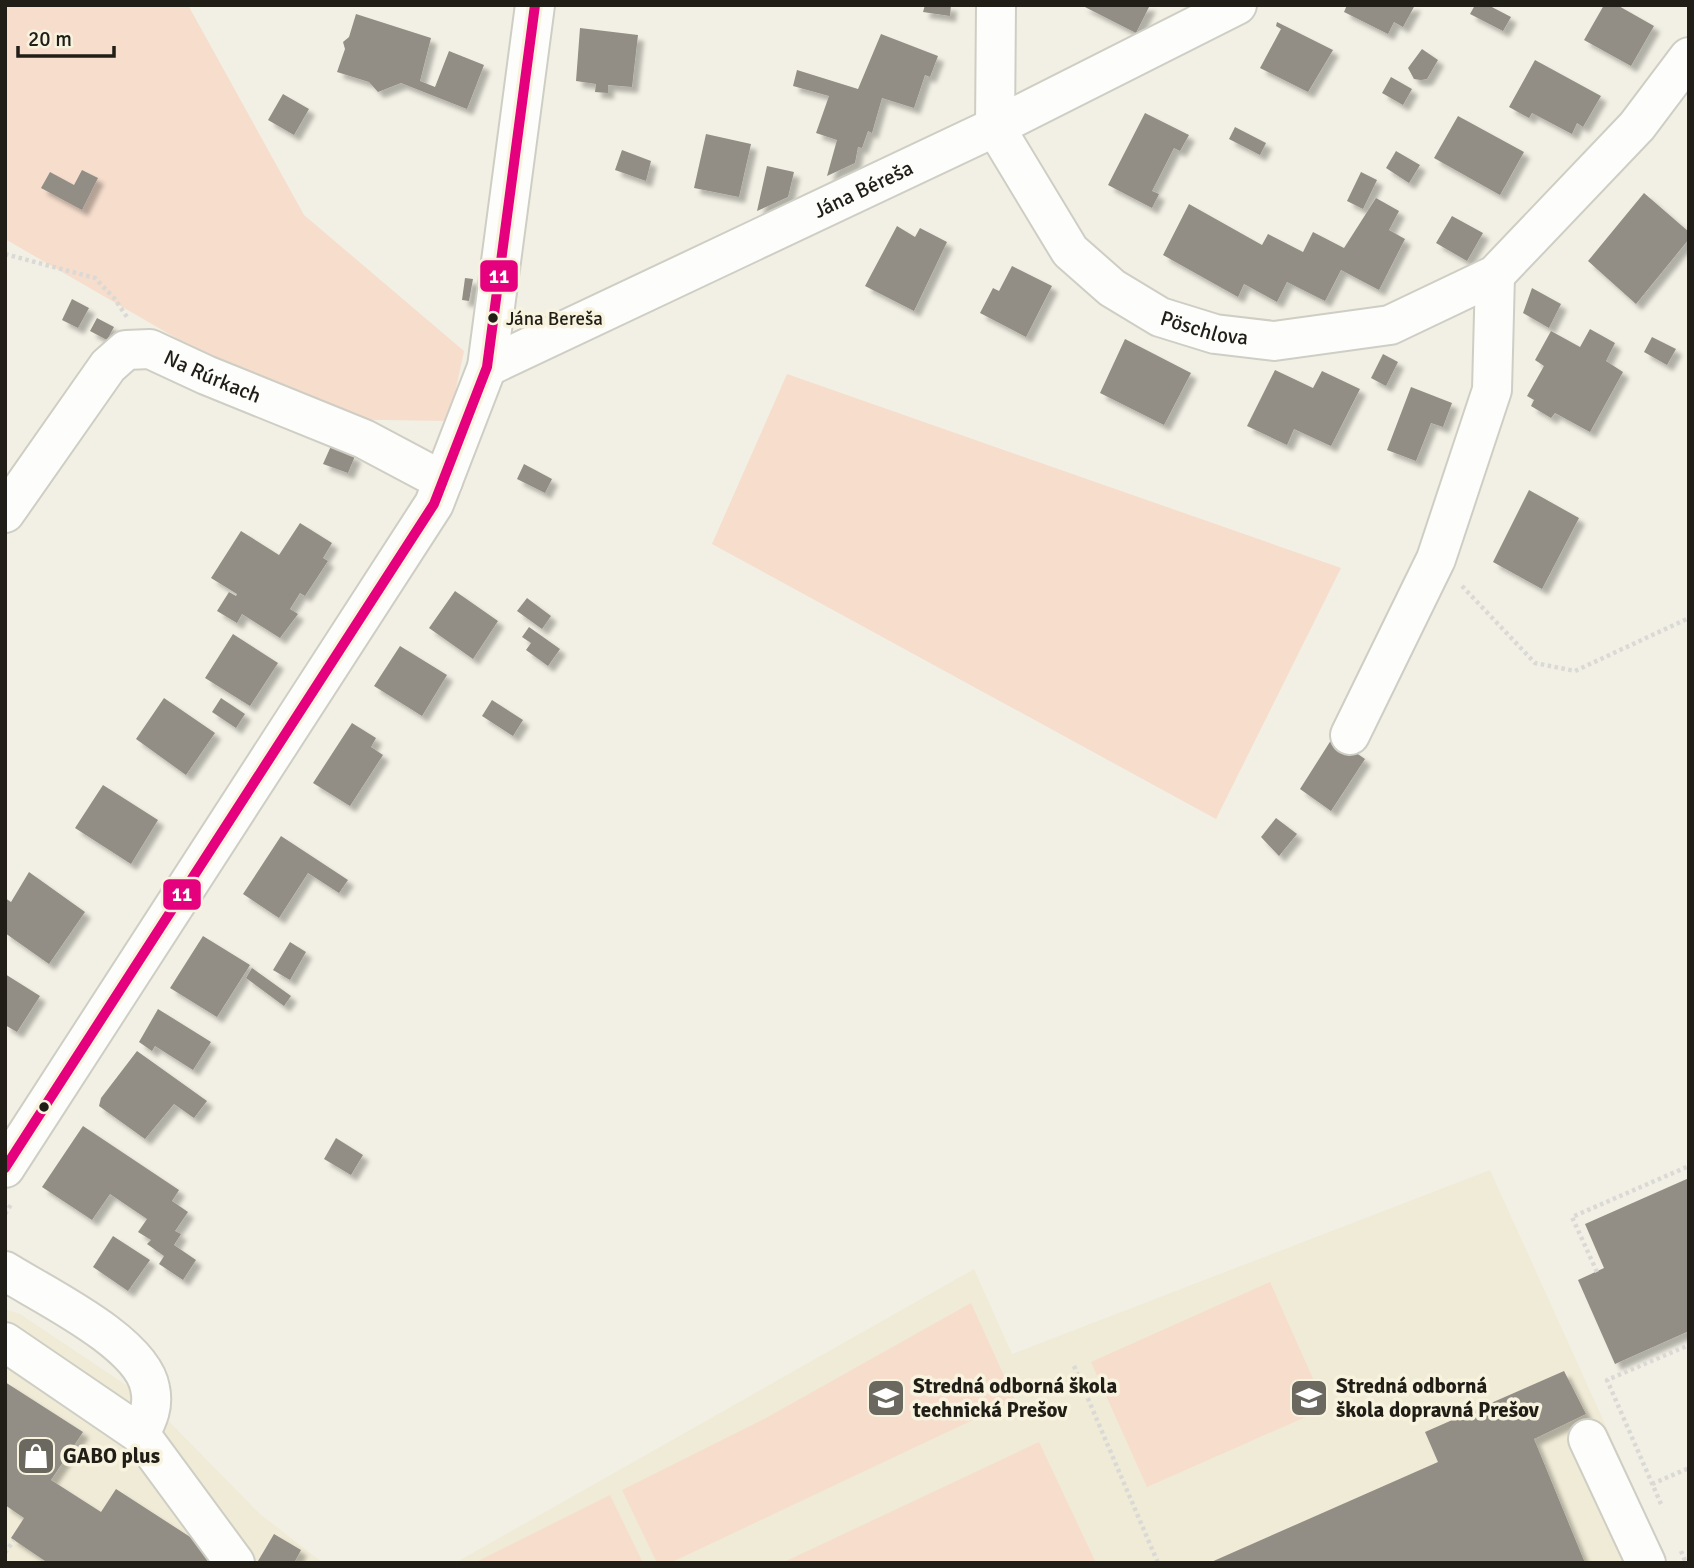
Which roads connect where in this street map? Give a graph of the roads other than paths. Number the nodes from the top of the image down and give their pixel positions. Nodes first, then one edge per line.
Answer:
1 (534, 5) edge
2 (996, 5) edge
3 (1237, 5) edge
4 (1689, 57) edge
5 (995, 127) junction
6 (1495, 275) junction
7 (486, 367) junction
8 (443, 481) junction
9 (5, 513) edge
10 (1350, 734) dead end
11 (5, 1168) edge
12 (5, 1271) edge
13 (5, 1342) edge
14 (140, 1434) junction
15 (1588, 1439) dead end
16 (235, 1563) edge
17 (1646, 1563) edge

1 - 7 street
2 - 5 street
3 - 5 street, Jána Béreša
4 - 6 street, Pöschlova
5 - 6 street, Pöschlova
5 - 7 street, Jána Béreša
6 - 10 street
7 - 8 street
8 - 9 street, Na Rúrkach
8 - 11 street
12 - 14 street
13 - 14 street
14 - 16 street
15 - 17 street

